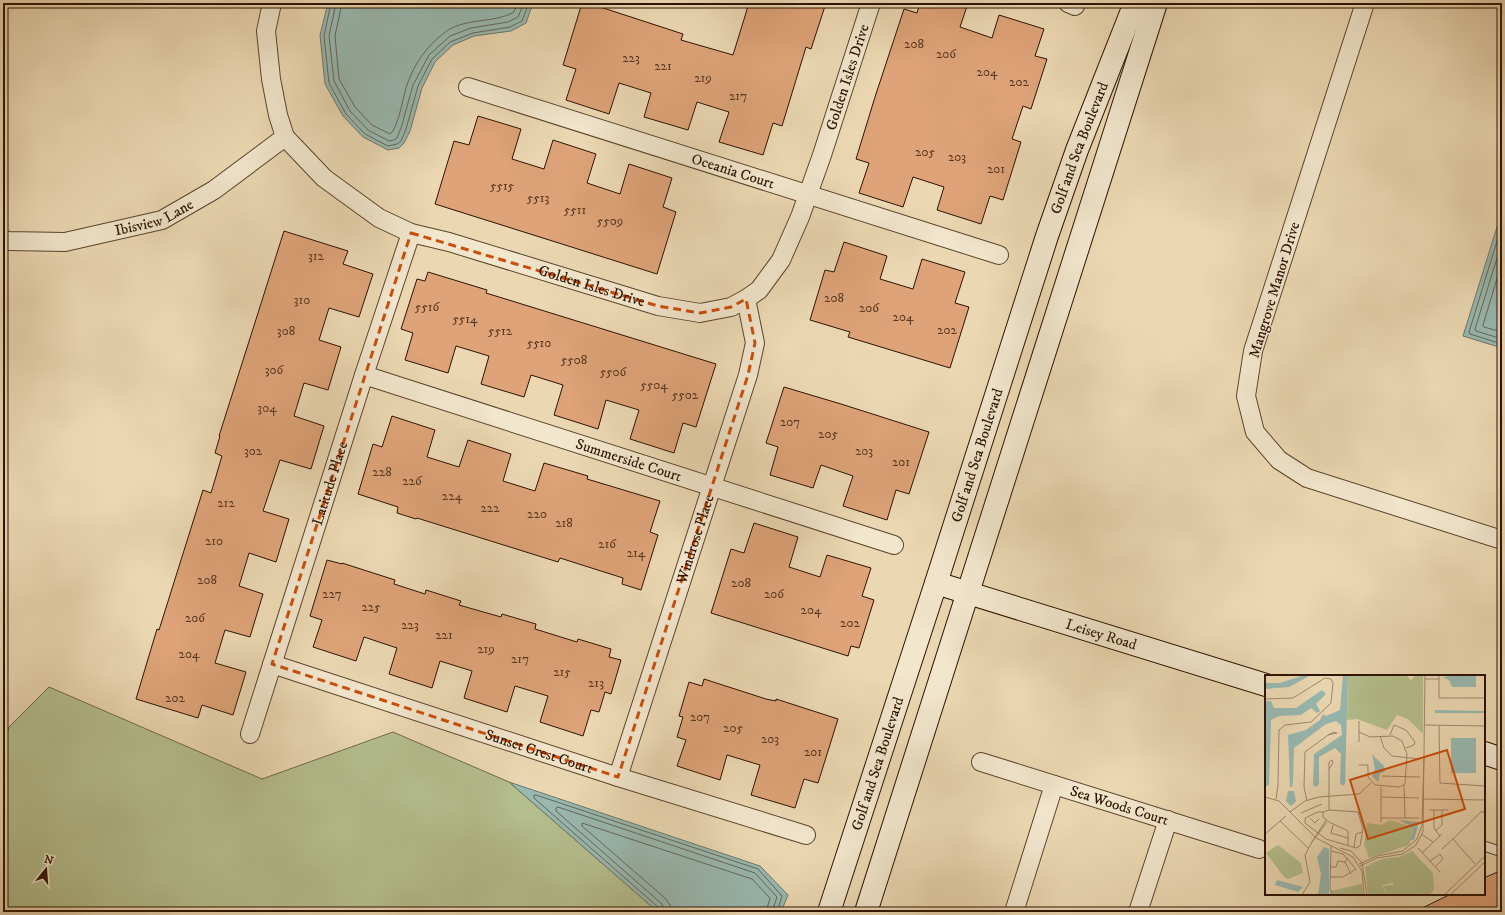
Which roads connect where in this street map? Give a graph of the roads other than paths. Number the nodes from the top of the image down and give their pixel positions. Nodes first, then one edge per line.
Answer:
1 (272, 3) edge
2 (871, 3) edge
3 (1135, 3) edge
4 (1156, 3) edge
5 (1365, 3) edge
6 (468, 87) dead end
7 (285, 137) junction
8 (808, 194) junction
9 (412, 233) junction
10 (3, 239) edge
11 (999, 255) dead end
12 (746, 299) junction
13 (364, 375) junction
14 (712, 487) junction
15 (1502, 540) edge
16 (894, 545) dead end
17 (936, 583) junction
18 (968, 592) junction
19 (272, 664) junction
20 (1265, 685) edge
21 (250, 734) dead end
22 (1485, 753) edge
23 (1502, 759) edge
24 (981, 762) dead end
25 (618, 777) junction
26 (1054, 785) junction
27 (1168, 820) junction
28 (806, 835) dead end
29 (1485, 846) edge
30 (1259, 849) dead end
31 (1502, 852) edge
32 (829, 912) edge
33 (866, 912) edge
34 (1014, 912) edge
35 (1138, 912) edge

1 - 7 street, Golden Isles Drive
2 - 8 street, Golden Isles Drive
3 - 17 street, Golf and Sea Boulevard
4 - 18 street, Golf and Sea Boulevard
5 - 15 street, Mangrove Manor Drive
6 - 8 street, Oceania Court
7 - 9 street, Golden Isles Drive
7 - 10 street, Ibisview Lane
8 - 11 street, Oceania Court
8 - 12 street, Golden Isles Drive
9 - 12 street, Golden Isles Drive
9 - 13 street, Latitude Place
12 - 14 street, Windrose Place
13 - 14 street, Summerside Court
13 - 19 street, Latitude Place
14 - 16 street, Summerside Court
14 - 25 street, Windrose Place
17 - 18 street, Leisey Road
17 - 32 street, Golf and Sea Boulevard
18 - 20 street, Leisey Road
18 - 33 street, Golf and Sea Boulevard
19 - 21 street, Latitude Place
19 - 25 street, Sunset Crest Court
22 - 23 street
24 - 26 street, Sea Woods Court
25 - 28 street, Sunset Crest Court
26 - 27 street, Sea Woods Court
26 - 34 street
27 - 30 street, Sea Woods Court
27 - 35 street
29 - 31 lane

